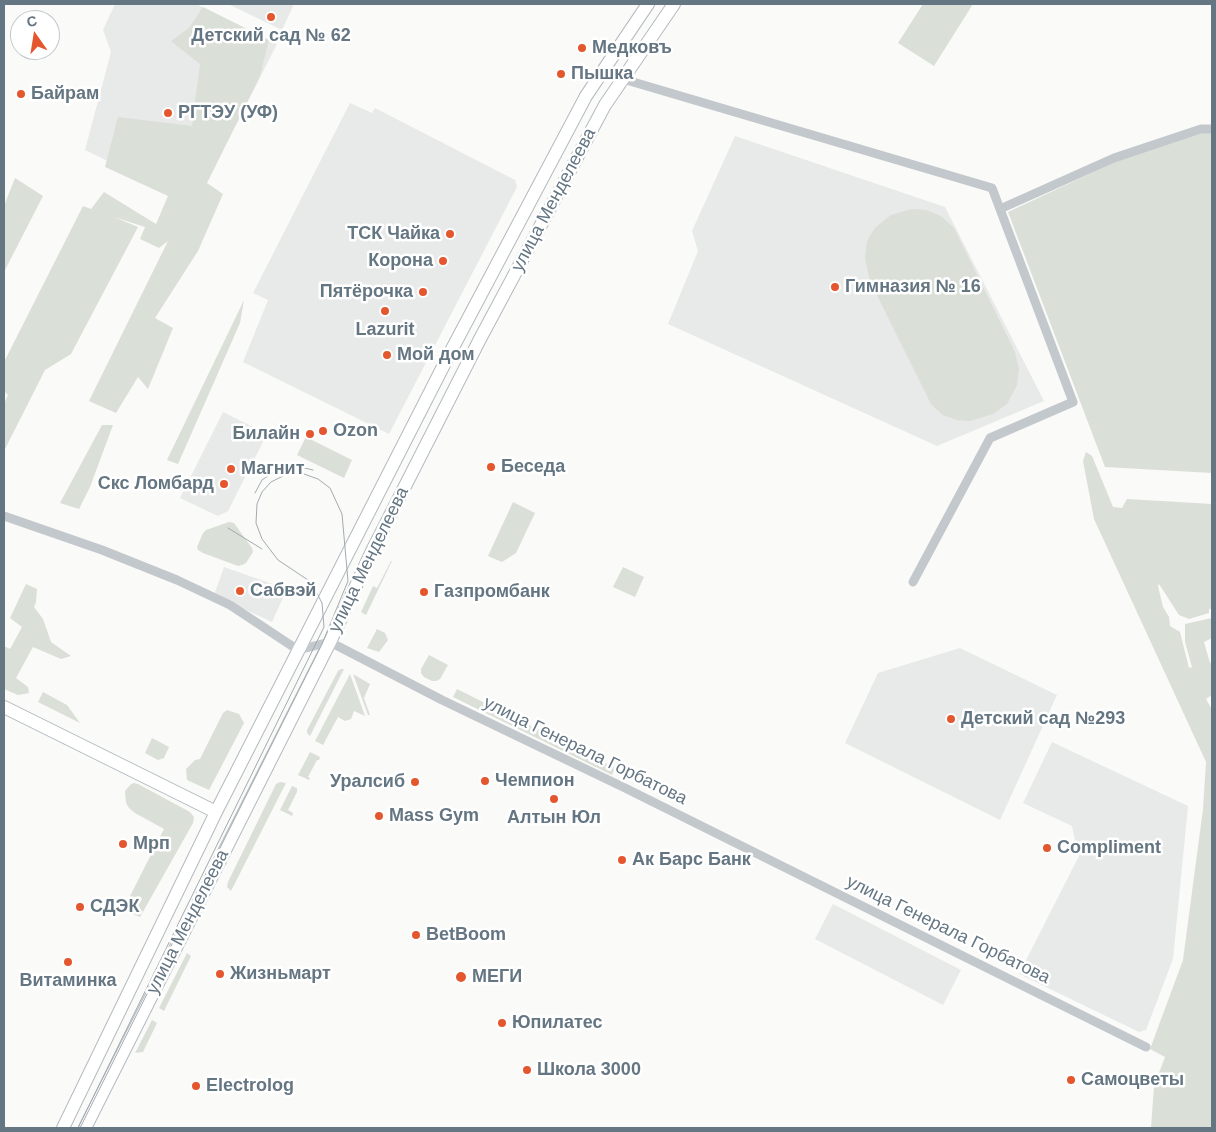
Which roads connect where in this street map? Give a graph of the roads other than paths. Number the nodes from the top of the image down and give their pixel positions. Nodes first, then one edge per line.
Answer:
1 (648, 4) edge
2 (674, 4) edge
3 (604, 69) junction
4 (623, 79) junction
5 (1212, 129) edge
6 (1000, 210) junction
7 (4, 516) edge
8 (913, 582) dead end
9 (330, 642) junction
10 (298, 650) junction
11 (4, 707) edge
12 (216, 812) junction
13 (1146, 1047) dead end
14 (63, 1128) edge
15 (85, 1128) edge

1 - 3 main road, улица Менделеева
2 - 4 main road, улица Менделеева
3 - 4 street
3 - 10 main road, улица Менделеева
4 - 6 street
4 - 9 main road, улица Менделеева
5 - 6 street
6 - 8 street
7 - 10 street
9 - 10 street
9 - 13 street, улица Генерала Горбатова
9 - 15 main road, улица Менделеева
10 - 12 main road, улица Менделеева
11 - 12 main road
12 - 14 main road, улица Менделеева

